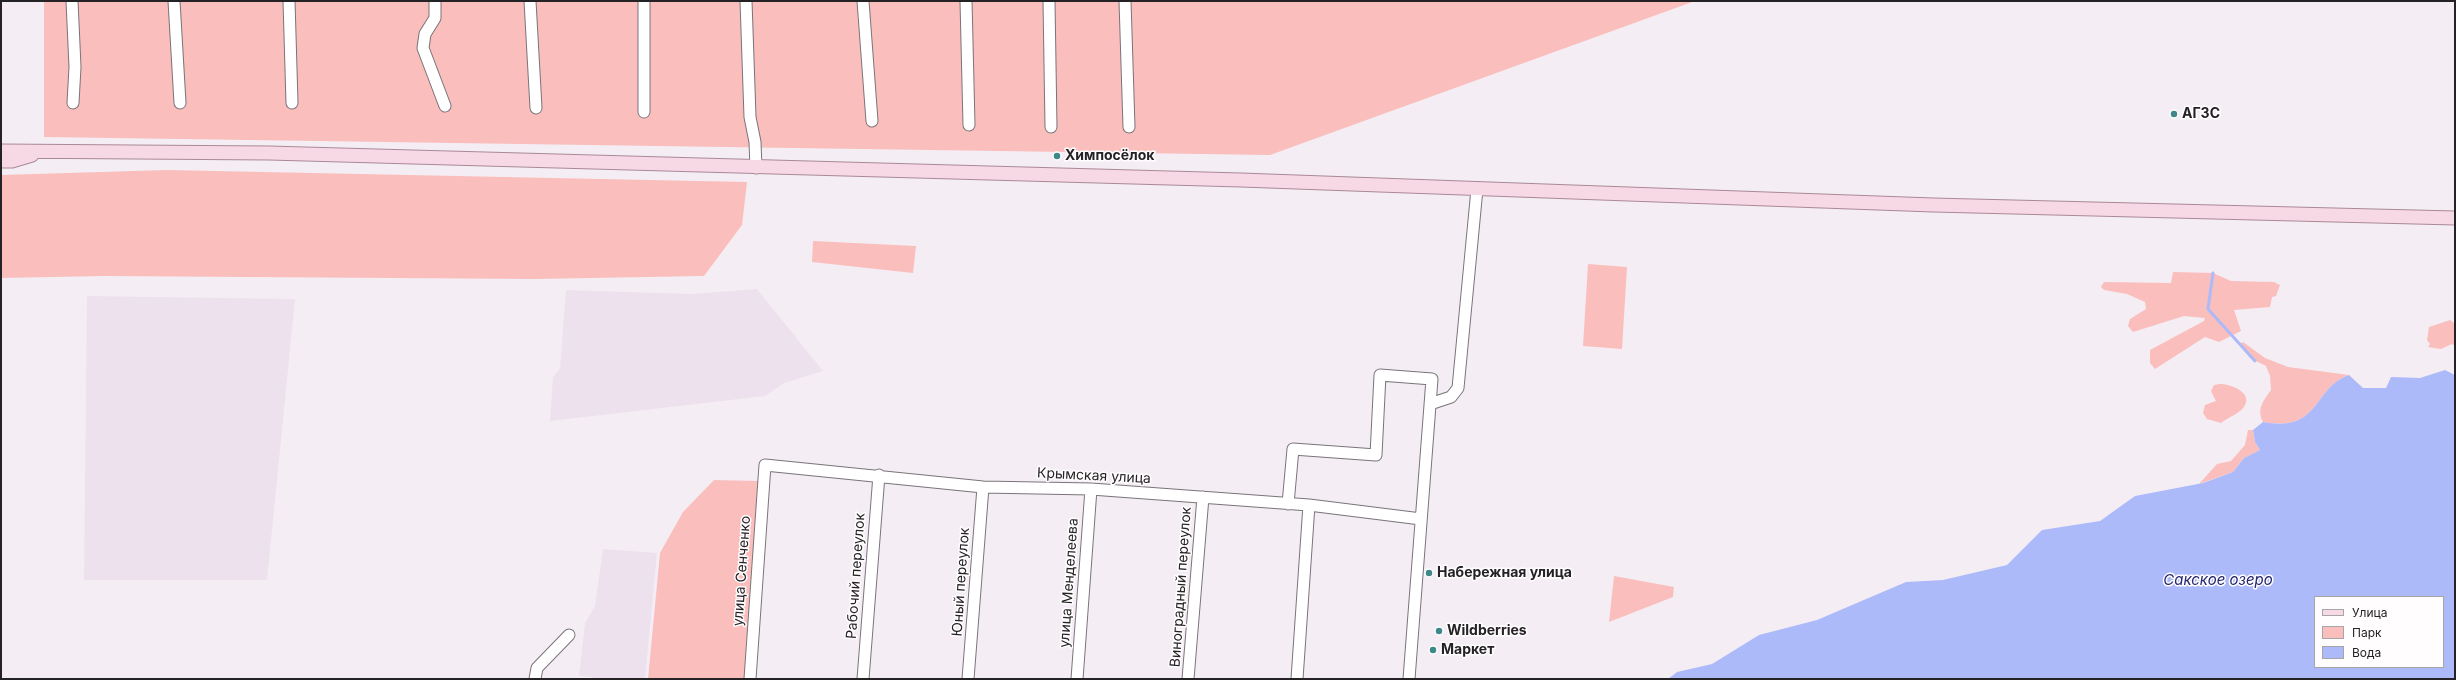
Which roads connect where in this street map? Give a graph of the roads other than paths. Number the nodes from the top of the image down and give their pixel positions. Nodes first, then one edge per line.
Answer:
1 (72, 1) edge
2 (174, 1) edge
3 (289, 1) edge
4 (436, 1) edge
5 (530, 1) edge
6 (644, 1) edge
7 (746, 1) edge
8 (863, 1) edge
9 (966, 1) edge
10 (1049, 1) edge
11 (1125, 1) edge
12 (73, 103) dead end
13 (180, 103) dead end
14 (292, 103) dead end
15 (445, 106) dead end
16 (536, 108) dead end
17 (644, 112) dead end
18 (872, 121) dead end
19 (969, 125) dead end
20 (1051, 127) dead end
21 (1129, 127) dead end
22 (1, 151) edge
23 (43, 151) junction
24 (1, 161) edge
25 (756, 168) junction
26 (1477, 189) junction
27 (2455, 218) edge
28 (1430, 404) junction
29 (765, 465) joint
30 (878, 475) junction
31 (983, 487) junction
32 (1091, 489) junction
33 (1202, 497) junction
34 (1288, 504) junction
35 (1309, 505) junction
36 (1421, 519) junction
37 (569, 635) dead end
38 (535, 679) edge
39 (750, 679) edge
40 (863, 679) edge
41 (968, 679) edge
42 (1077, 679) edge
43 (1188, 679) edge
44 (1297, 679) edge
45 (1409, 679) edge

1 - 12 street
2 - 13 street
3 - 14 street
4 - 15 street
5 - 16 street
6 - 17 street
7 - 25 street
8 - 18 street
9 - 19 street
10 - 20 street
11 - 21 street
22 - 23 main road
23 - 24 main road
23 - 25 main road
25 - 26 main road
26 - 27 main road
26 - 28 street
28 - 34 street
28 - 36 street
29 - 30 street, Крымская улица
29 - 39 street, улица Сенченко
30 - 31 street, Крымская улица
30 - 40 street, Рабочий переулок
31 - 32 street, Крымская улица
31 - 41 street, Юный переулок
32 - 33 street, Крымская улица
32 - 42 street, улица Менделеева
33 - 34 street, Крымская улица
33 - 43 street, Виноградный переулок
34 - 35 street, Крымская улица
35 - 36 street, Крымская улица
35 - 44 street
36 - 45 street
37 - 38 street

